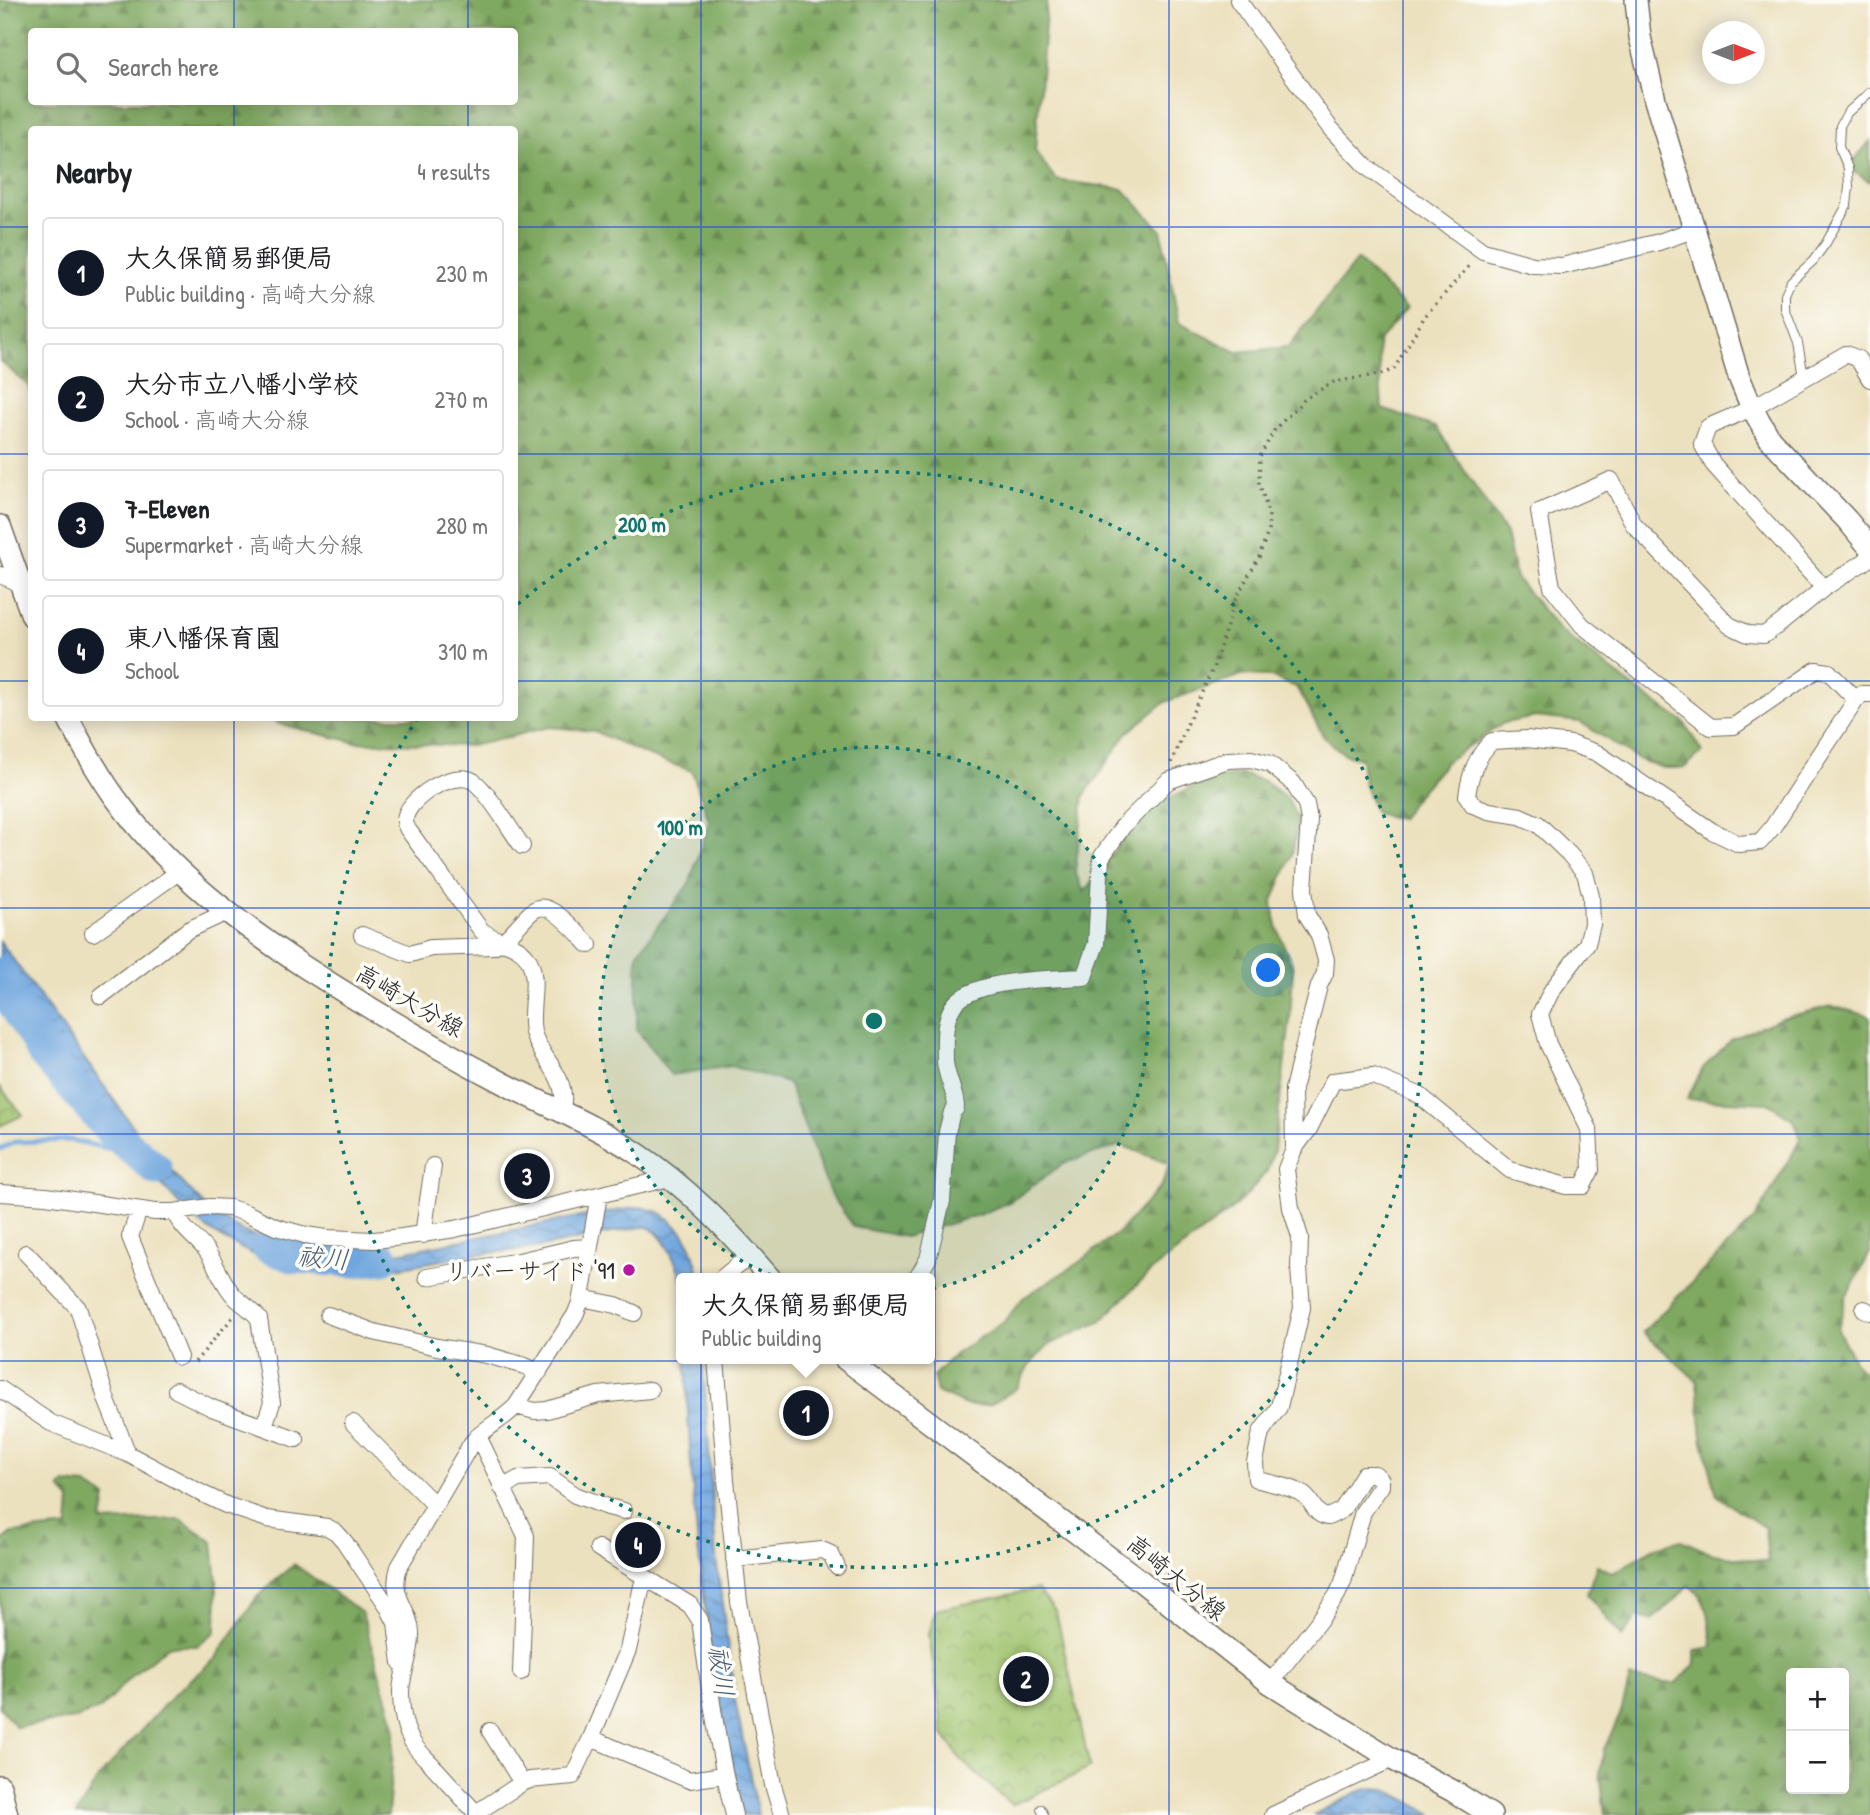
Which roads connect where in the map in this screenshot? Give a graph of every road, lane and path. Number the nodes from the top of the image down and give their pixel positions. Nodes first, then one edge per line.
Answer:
1 (1238, 0) edge
2 (1636, 0) edge
3 (1870, 92) edge
4 (1693, 230) junction
5 (1483, 251) junction
6 (1804, 377) junction
7 (1870, 379) edge
8 (1752, 408) junction
9 (0, 526) edge
10 (1870, 548) edge
11 (1870, 558) edge
12 (0, 575) edge
13 (22, 584) junction
14 (1824, 587) junction
15 (28, 603) edge
16 (1863, 697) edge
17 (70, 721) edge
18 (1168, 781) junction
19 (522, 846) dead end
20 (180, 872) junction
21 (227, 912) junction
22 (93, 933) dead end
23 (362, 935) dead end
24 (502, 943) junction
25 (589, 945) dead end
26 (101, 996) dead end
27 (562, 1111) junction
28 (1294, 1149) junction
29 (433, 1166) dead end
30 (670, 1178) junction
31 (0, 1193) edge
32 (598, 1201) junction
33 (139, 1210) junction
34 (177, 1212) junction
35 (423, 1235) junction
36 (591, 1242) junction
37 (26, 1253) dead end
38 (751, 1257) junction
39 (728, 1273) edge
40 (765, 1273) edge
41 (920, 1273) edge
42 (427, 1277) dead end
43 (581, 1298) junction
44 (244, 1305) junction
45 (634, 1313) dead end
46 (328, 1315) dead end
47 (187, 1360) joint
48 (716, 1364) edge
49 (855, 1364) edge
50 (539, 1372) junction
51 (0, 1389) edge
52 (176, 1390) dead end
53 (650, 1390) dead end
54 (516, 1406) junction
55 (354, 1423) dead end
56 (264, 1426) junction
57 (478, 1436) junction
58 (296, 1439) dead end
59 (128, 1454) junction
60 (502, 1488) junction
61 (435, 1505) junction
62 (624, 1511) dead end
63 (598, 1548) dead end
64 (734, 1559) junction
65 (837, 1567) dead end
66 (644, 1577) junction
67 (521, 1672) dead end
68 (402, 1676) junction
69 (1270, 1683) junction
70 (490, 1731) dead end
71 (591, 1738) junction
72 (1392, 1759) junction
73 (724, 1775) junction
74 (522, 1783) junction
75 (0, 1786) edge
76 (477, 1814) edge
77 (7, 1815) edge
78 (734, 1815) edge
79 (782, 1815) edge
80 (1273, 1815) edge
81 (1491, 1815) edge

1 - 5 street
2 - 4 main road
3 - 6 lane
4 - 5 street
4 - 8 main road
5 - 18 path
6 - 7 street
6 - 8 street
8 - 10 main road
8 - 14 street
9 - 13 main road
11 - 14 street
12 - 13 street
13 - 15 main road
14 - 16 street
16 - 28 street
17 - 20 main road, 高崎大分線
18 - 28 street
18 - 41 street
19 - 24 street
20 - 21 main road, 高崎大分線
20 - 22 street
21 - 26 street
21 - 27 main road, 高崎大分線
23 - 24 street
24 - 25 street
24 - 27 street
27 - 30 main road, 高崎大分線
28 - 69 street
29 - 35 street
30 - 32 street
30 - 38 main road, 高崎大分線
31 - 33 street
32 - 35 street
32 - 36 street
33 - 34 street
33 - 47 street
34 - 35 street
34 - 44 street
36 - 42 street
36 - 43 street
37 - 59 street
38 - 39 street
38 - 40 main road, 高崎大分線
43 - 45 street
43 - 50 street
44 - 47 path
44 - 56 street
46 - 50 street
48 - 64 street
49 - 69 main road, 高崎大分線
50 - 54 street
51 - 59 street
52 - 56 street
53 - 54 street
54 - 57 street
55 - 61 street
56 - 58 street
57 - 60 street
57 - 61 street
59 - 68 street
60 - 62 street
60 - 67 street
61 - 68 street
63 - 66 street
64 - 65 street
64 - 79 street
66 - 71 street
66 - 73 street
68 - 76 street
69 - 72 main road, 高崎大分線
70 - 74 street
71 - 73 street
71 - 74 street
72 - 80 street
72 - 81 main road, 高崎大分線
73 - 78 street
74 - 76 street
75 - 77 main road

